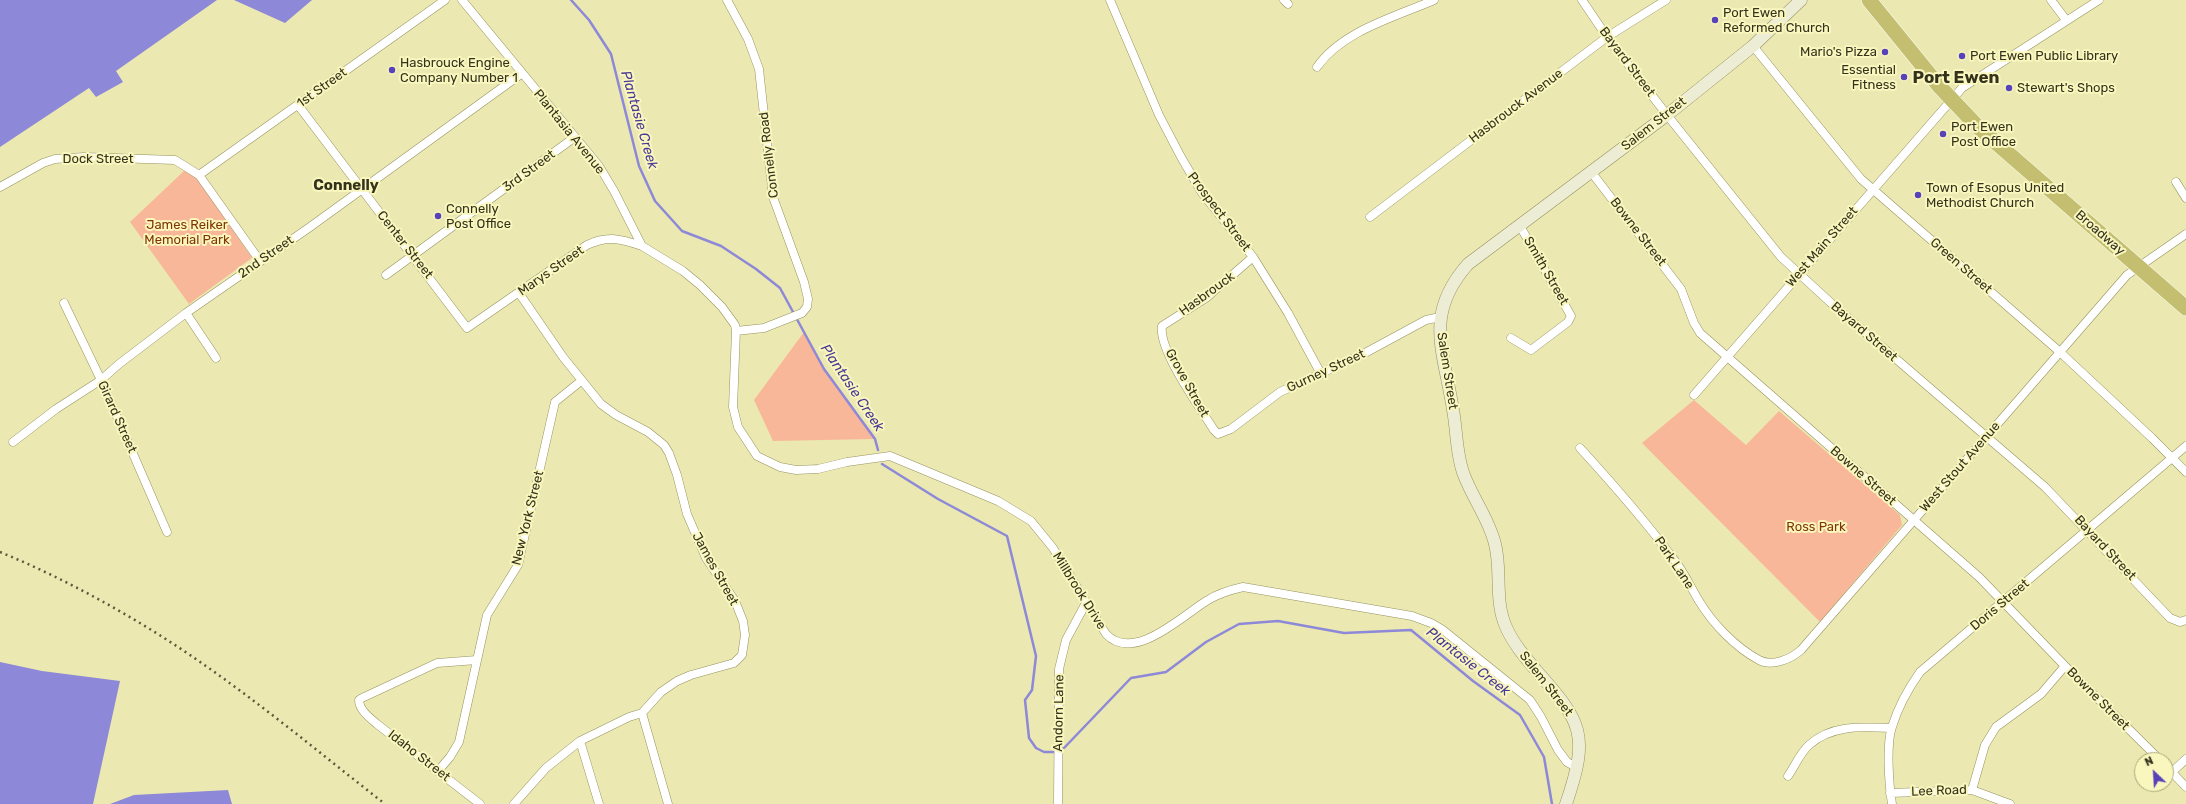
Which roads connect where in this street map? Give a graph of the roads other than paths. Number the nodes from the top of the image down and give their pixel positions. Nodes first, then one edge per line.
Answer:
1 (445, 0) edge
2 (462, 0) edge
3 (727, 0) edge
4 (1110, 0) edge
5 (1434, 0) edge
6 (1582, 0) edge
7 (1666, 0) edge
8 (1801, 0) edge
9 (1868, 0) edge
10 (2050, 0) edge
11 (2099, 0) edge
12 (2066, 20) junction
13 (1608, 37) junction
14 (1753, 46) junction
15 (1317, 67) dead end
16 (521, 74) junction
17 (1951, 99) junction
18 (298, 105) junction
19 (1667, 115) junction
20 (575, 137) junction
21 (1592, 173) junction
22 (199, 175) junction
23 (2176, 182) dead end
24 (0, 187) edge
25 (362, 188) junction
26 (1872, 189) junction
27 (2186, 198) edge
28 (1370, 217) dead end
29 (1520, 226) junction
30 (2186, 234) edge
31 (642, 246) junction
32 (413, 255) junction
33 (1253, 257) junction
34 (260, 261) junction
35 (2139, 266) junction
36 (1798, 274) junction
37 (386, 275) dead end
38 (519, 293) junction
39 (64, 303) dead end
40 (2186, 308) edge
41 (186, 313) junction
42 (1440, 317) junction
43 (467, 328) joint
44 (1162, 329) joint
45 (736, 331) junction
46 (1511, 338) dead end
47 (2060, 352) junction
48 (1727, 357) junction
49 (216, 358) dead end
50 (1321, 374) junction
51 (101, 380) junction
52 (581, 381) junction
53 (1694, 395) dead end
54 (1218, 434) joint
55 (1987, 436) junction
56 (13, 442) dead end
57 (2186, 446) edge
58 (1580, 448) dead end
59 (2173, 458) junction
60 (2186, 472) edge
61 (1913, 521) junction
62 (2088, 531) junction
63 (167, 532) dead end
64 (2003, 602) junction
65 (1086, 603) junction
66 (2186, 620) edge
67 (477, 660) junction
68 (1777, 662) joint
69 (2065, 666) junction
70 (642, 713) junction
71 (1891, 728) junction
72 (580, 741) junction
73 (2152, 752) edge
74 (2186, 759) edge
75 (2174, 766) edge
76 (1576, 767) junction
77 (438, 771) junction
78 (2174, 774) edge
79 (1788, 776) dead end
80 (2186, 787) edge
81 (1972, 790) junction
82 (1890, 793) junction
83 (480, 804) edge
84 (514, 804) edge
85 (600, 804) edge
86 (668, 804) edge
87 (1058, 804) edge
88 (1566, 804) edge
89 (1892, 804) edge
90 (2010, 804) edge

1 - 18 street, 1st Street
2 - 16 street, Plantasia Avenue
3 - 45 street, Connelly Road
4 - 33 street, Prospect Street
5 - 15 street
6 - 13 street, Bayard Street
7 - 13 street, Hasbrouck Avenue
8 - 14 street, Salem Street
9 - 17 highway, Broadway
10 - 12 street
11 - 12 street, West Main Street
12 - 17 street, West Main Street
13 - 19 street, Bayard Street
13 - 28 street, Hasbrouck Avenue
14 - 19 street, Salem Street
14 - 26 street, Green Street
16 - 20 street, Plantasia Avenue
16 - 25 street, 2nd Street
17 - 26 street, West Main Street
17 - 35 highway, Broadway
18 - 22 street, 1st Street
18 - 25 street, Center Street
19 - 21 street, Salem Street
19 - 36 street, Bayard Street
20 - 31 street, Plantasia Avenue
20 - 32 street, 3rd Street
21 - 29 street, Salem Street
21 - 48 street, Bowne Street
22 - 24 street, Dock Street
22 - 34 street
23 - 27 street
25 - 32 street, Center Street
25 - 34 street, 2nd Street
26 - 36 street, West Main Street
26 - 47 street, Green Street
29 - 42 street, Salem Street
29 - 46 street, Smith Street
30 - 35 street, West Stout Avenue
31 - 38 street, Marys Street
31 - 45 street
32 - 37 street, 3rd Street
32 - 43 street, Center Street
33 - 44 street, Hasbrouck
33 - 50 street, Prospect Street
34 - 41 street, 2nd Street
35 - 40 highway, Broadway
35 - 47 street, West Stout Avenue
36 - 48 street, West Main Street
36 - 55 street, Bayard Street
38 - 43 street, Marys Street
38 - 52 street, James Street
39 - 51 street, Girard Street
41 - 49 street
41 - 51 street, 2nd Street
42 - 50 street, Gurney Street
42 - 76 street, Salem Street
44 - 54 street, Grove Street
45 - 65 street, Millbrook Drive
47 - 55 street, West Stout Avenue
47 - 59 street, Green Street
48 - 53 street, West Main Street
48 - 61 street, Bowne Street
50 - 54 street, Gurney Street
51 - 56 street, 2nd Street
51 - 63 street, Girard Street
52 - 67 street, New York Street
52 - 70 street, James Street
55 - 61 street, West Stout Avenue
55 - 62 street, Bayard Street
57 - 59 street, Doris Street
58 - 68 street, Park Lane
59 - 60 street, Green Street
59 - 62 street, Doris Street
61 - 64 street, Bowne Street
61 - 68 street, West Stout Avenue
62 - 64 street, Doris Street
62 - 66 street, Bayard Street
64 - 69 street, Bowne Street
64 - 71 street, Doris Street
65 - 76 street, Millbrook Drive
65 - 87 street, Andorn Lane
67 - 77 street, New York Street
67 - 77 street, Idaho Street
69 - 73 street, Bowne Street
69 - 81 street
70 - 72 street, James Street
70 - 86 street
71 - 79 street
71 - 82 street, Doris Street
72 - 84 street, James Street
72 - 85 street
74 - 75 street
76 - 88 street, Salem Street
77 - 83 street, Idaho Street
78 - 80 street
81 - 82 street, Lee Road
81 - 90 street, Lee Road
82 - 89 street, Doris Street

